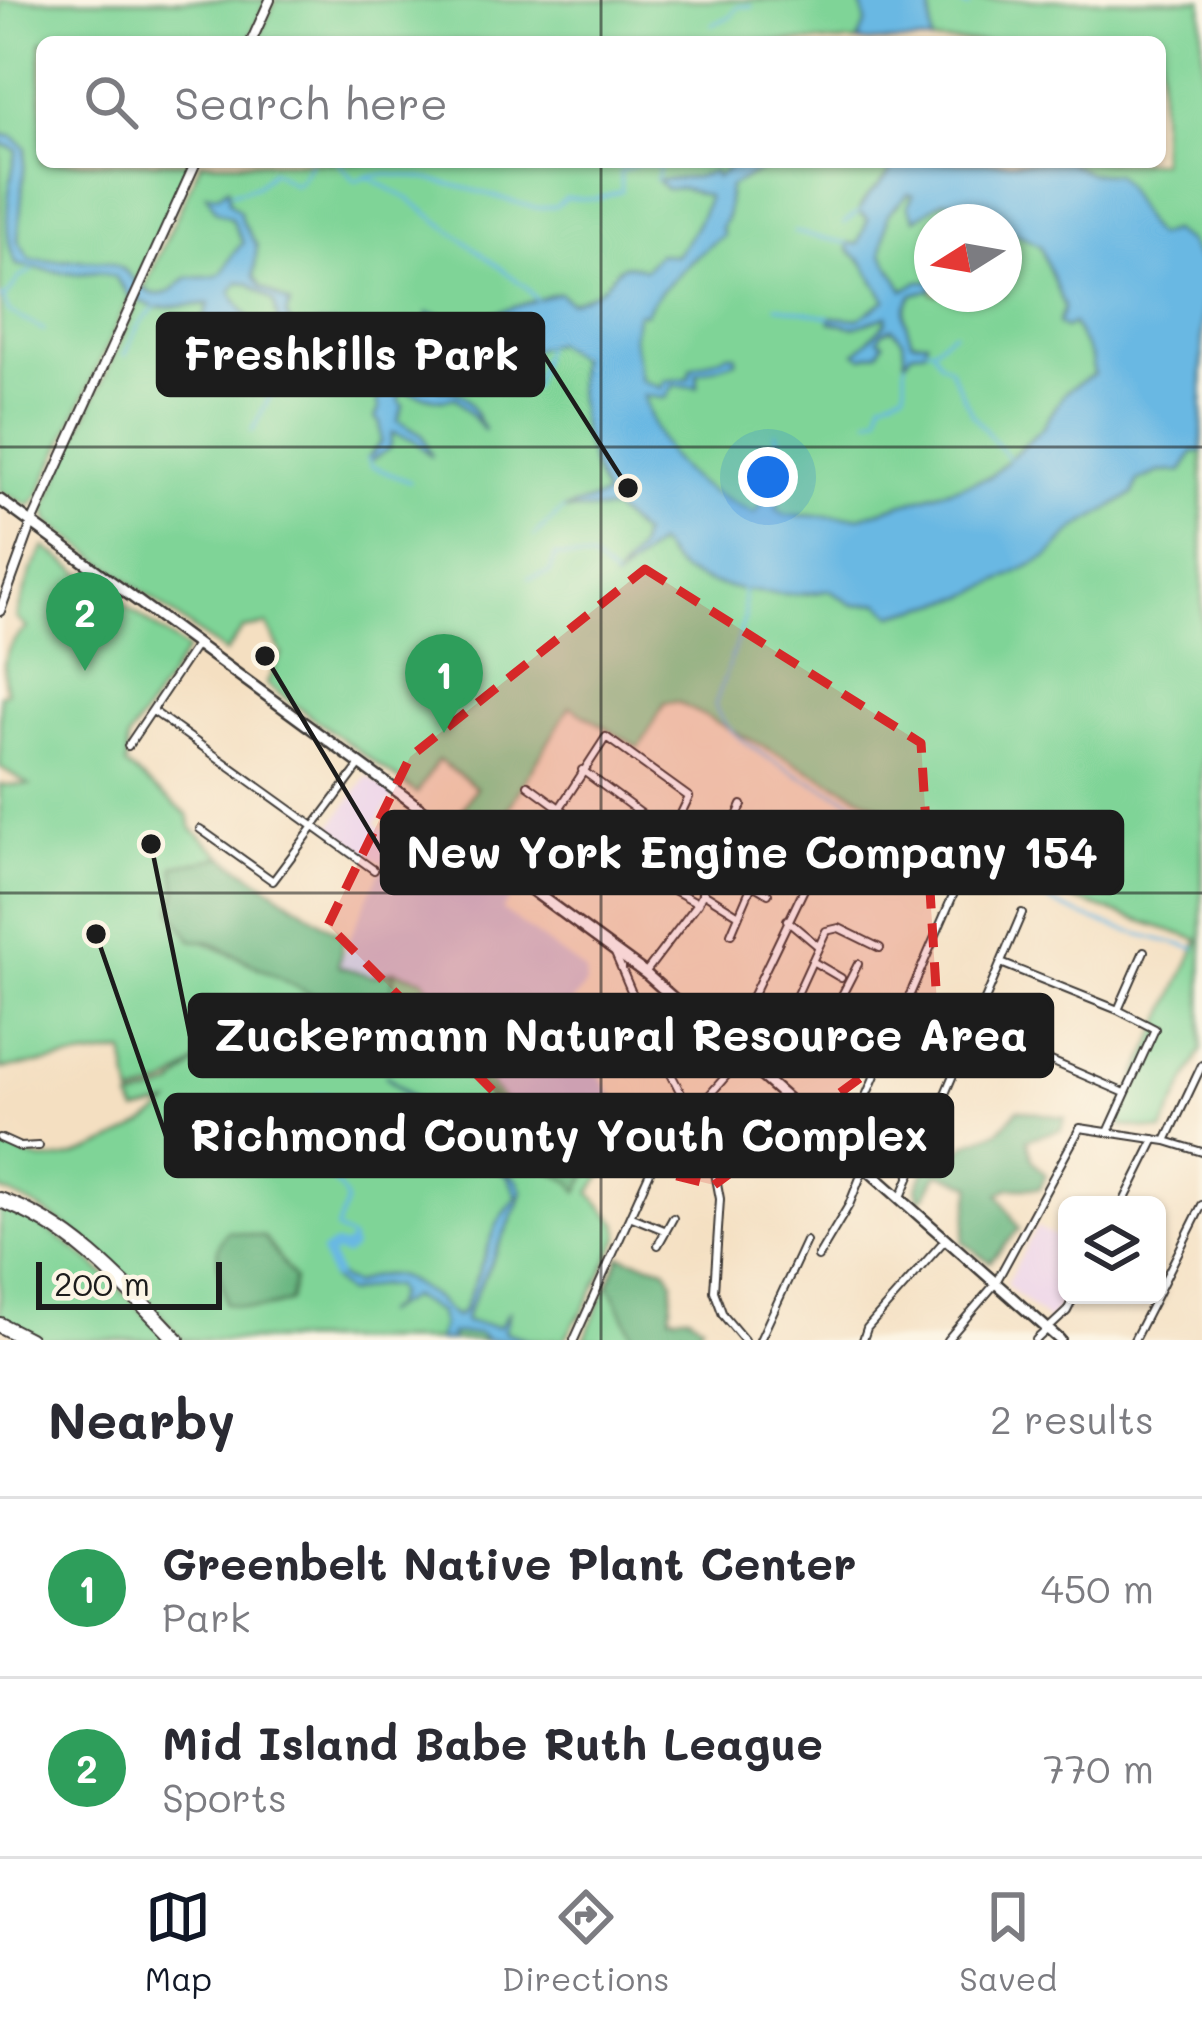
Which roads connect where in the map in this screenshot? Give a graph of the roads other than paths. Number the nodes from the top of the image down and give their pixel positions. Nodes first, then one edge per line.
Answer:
1 (270, 0) edge
2 (254, 36) edge
3 (193, 168) edge
4 (0, 500) edge
5 (32, 523) junction
6 (0, 610) edge
7 (197, 643) junction
8 (153, 711) junction
9 (128, 746) dead end
10 (362, 762) junction
11 (582, 770) junction
12 (528, 785) dead end
13 (742, 805) dead end
14 (558, 808) junction
15 (312, 827) junction
16 (200, 829) dead end
17 (670, 834) junction
18 (661, 854) dead end
19 (970, 856) dead end
20 (635, 863) dead end
21 (716, 863) junction
22 (374, 871) dead end
23 (516, 874) junction
24 (752, 885) junction
25 (806, 885) dead end
26 (674, 890) dead end
27 (702, 892) junction
28 (768, 894) dead end
29 (698, 903) junction
30 (1022, 913) dead end
31 (739, 915) junction
32 (787, 920) junction
33 (731, 934) dead end
34 (818, 946) junction
35 (614, 948) junction
36 (880, 948) dead end
37 (1144, 951) dead end
38 (812, 961) junction
39 (1001, 963) junction
40 (858, 964) dead end
41 (645, 973) junction
42 (852, 977) junction
43 (841, 978) junction
44 (847, 987) junction
45 (908, 999) junction
46 (839, 1001) dead end
47 (1118, 1010) junction
48 (973, 1026) junction
49 (727, 1048) junction
50 (740, 1060) junction
51 (1202, 1065) edge
52 (759, 1076) junction
53 (1126, 1093) junction
54 (682, 1100) junction
55 (692, 1115) junction
56 (1109, 1130) junction
57 (0, 1138) edge
58 (1155, 1139) junction
59 (1166, 1141) junction
60 (39, 1146) dead end
61 (843, 1149) junction
62 (1202, 1152) edge
63 (864, 1168) junction
64 (1126, 1196) edge
65 (0, 1200) edge
66 (899, 1200) junction
67 (1202, 1205) edge
68 (632, 1216) junction
69 (673, 1218) dead end
70 (664, 1229) junction
71 (945, 1240) junction
72 (806, 1241) dead end
73 (658, 1245) dead end
74 (818, 1257) dead end
75 (1166, 1277) edge
76 (995, 1284) junction
77 (1069, 1304) edge
78 (1152, 1304) edge
79 (0, 1325) edge
80 (1049, 1331) junction
81 (29, 1340) edge
82 (177, 1340) edge
83 (574, 1340) edge
84 (744, 1340) edge
85 (760, 1340) edge
86 (863, 1340) edge
87 (947, 1340) edge
88 (1036, 1340) edge
89 (1060, 1340) edge
90 (1134, 1340) edge

1 - 2 street
3 - 5 street
4 - 5 main road
5 - 6 street
5 - 7 main road
7 - 8 street
7 - 10 main road
8 - 9 street
8 - 15 street
10 - 15 street
10 - 23 main road
11 - 14 street
11 - 17 street
11 - 17 street
12 - 14 street
13 - 21 street
14 - 20 street
14 - 23 street
15 - 16 street
15 - 22 street
17 - 18 street
19 - 45 street
21 - 24 street
21 - 27 street
23 - 35 main road
24 - 28 street
24 - 31 street
25 - 32 street
26 - 29 street
27 - 29 street
27 - 31 street
29 - 41 street
30 - 39 street
31 - 33 street
32 - 34 street
32 - 49 street
34 - 36 street
34 - 38 street
35 - 41 main road
35 - 54 street
37 - 47 street
38 - 43 street
38 - 52 street
39 - 47 street
39 - 48 street
40 - 42 street
41 - 49 main road
42 - 43 street
42 - 44 street
43 - 44 street
44 - 46 street
45 - 48 street
45 - 61 street
47 - 53 street
48 - 53 street
48 - 66 street
49 - 50 main road
50 - 52 main road
50 - 55 street
51 - 59 street
52 - 61 main road
53 - 56 street
54 - 55 street
54 - 68 street
55 - 84 street
56 - 58 street
56 - 76 street
57 - 60 street
58 - 59 street
58 - 64 street
59 - 62 street
61 - 63 main road
63 - 66 main road
63 - 74 street
65 - 82 highway
66 - 71 main road
67 - 75 street
68 - 70 street
68 - 83 street
69 - 70 street
70 - 73 street
71 - 76 main road
71 - 86 street
72 - 85 street
76 - 80 main road
76 - 87 street
77 - 80 street
78 - 90 street
79 - 81 highway
80 - 88 street
80 - 89 main road

